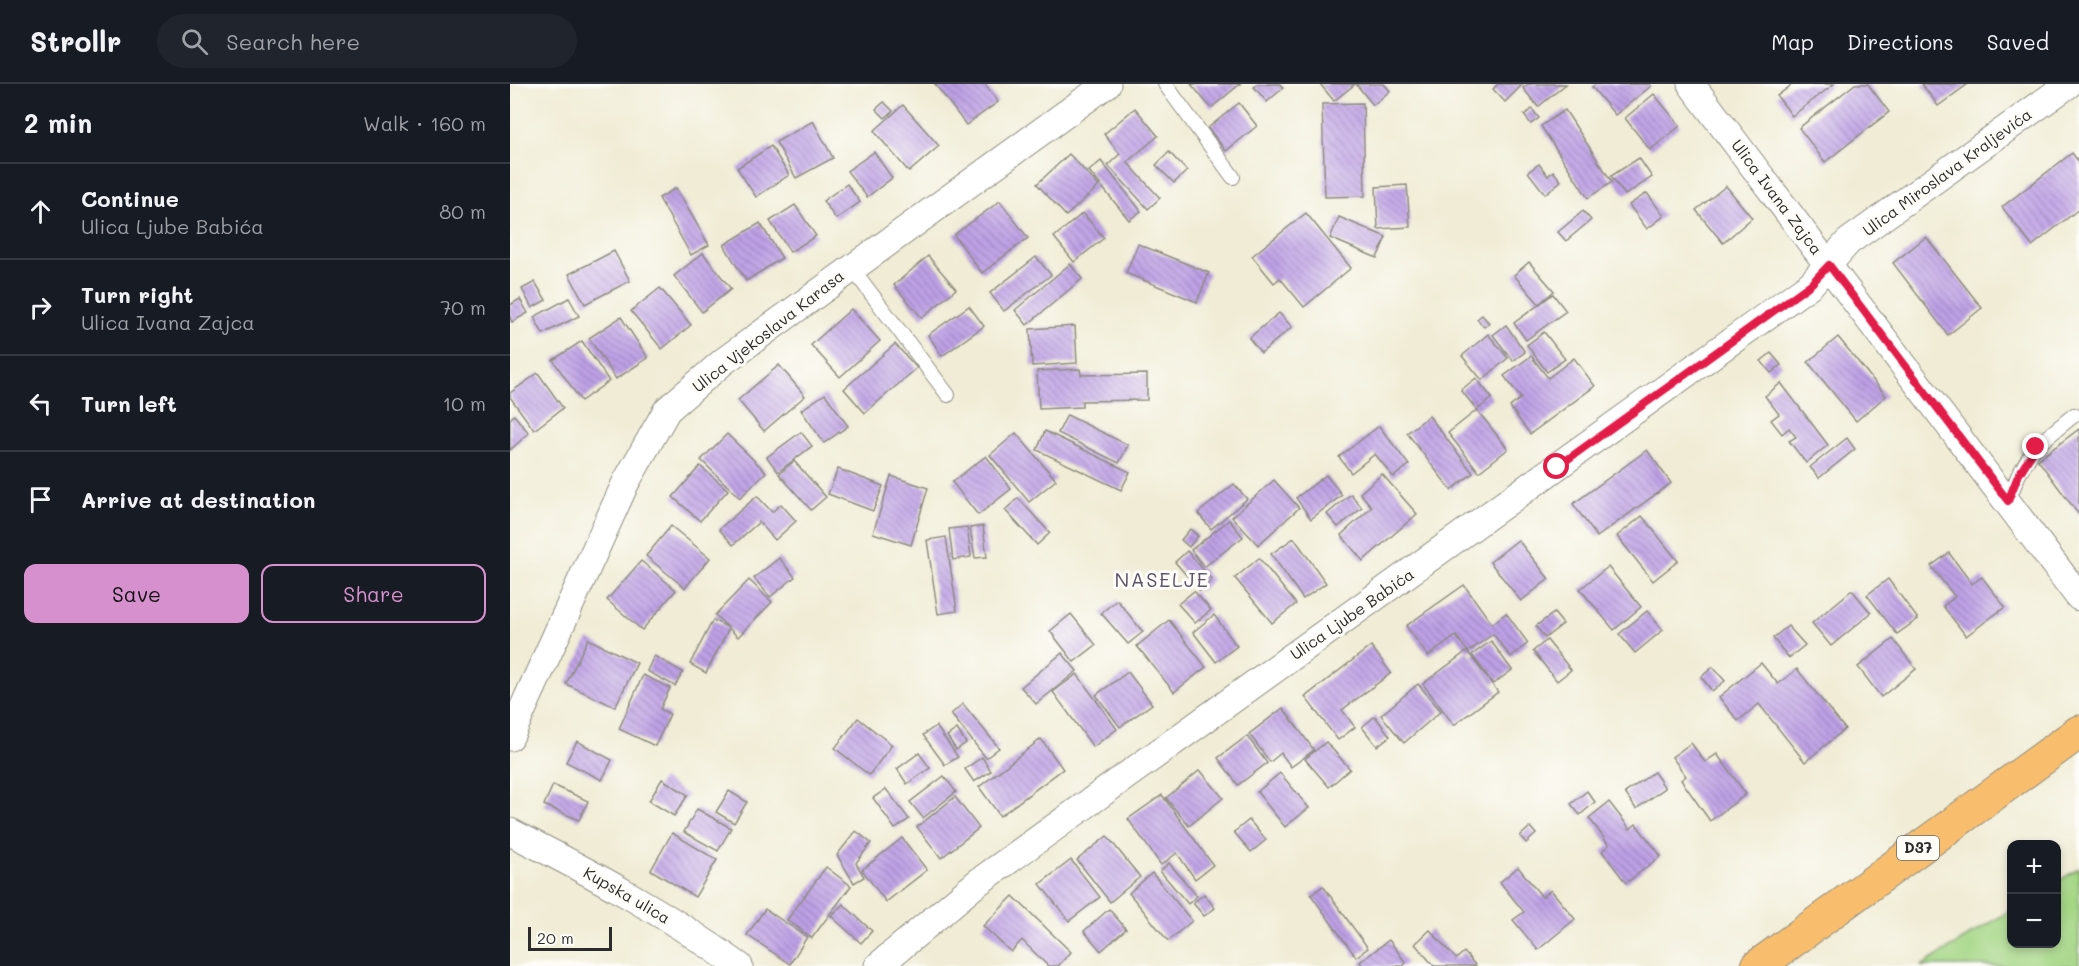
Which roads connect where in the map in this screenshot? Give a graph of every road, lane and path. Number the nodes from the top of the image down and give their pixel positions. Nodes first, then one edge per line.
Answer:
1 (1107, 84) edge
2 (1165, 84) edge
3 (1691, 84) edge
4 (2069, 84) edge
5 (1233, 177) dead end
6 (1829, 265) junction
7 (851, 267) junction
8 (948, 395) dead end
9 (2074, 415) dead end
10 (2008, 501) junction
11 (2079, 597) edge
12 (2079, 732) edge
13 (510, 737) edge
14 (510, 832) edge
15 (739, 966) edge
16 (878, 966) edge
17 (1758, 966) edge

1 - 7 street, Ulica Vjekoslava Karasa
2 - 5 lane
3 - 6 street, Ulica Ivana Zajca
4 - 6 street, Ulica Miroslava Kraljevića
6 - 10 street, Ulica Ivana Zajca
6 - 16 street, Ulica Ljube Babića
7 - 8 lane
7 - 13 street, Ulica Vjekoslava Karasa
9 - 10 lane
10 - 11 street, Ulica Ivana Zajca
12 - 17 main road, D37
14 - 15 street, Kupska ulica

